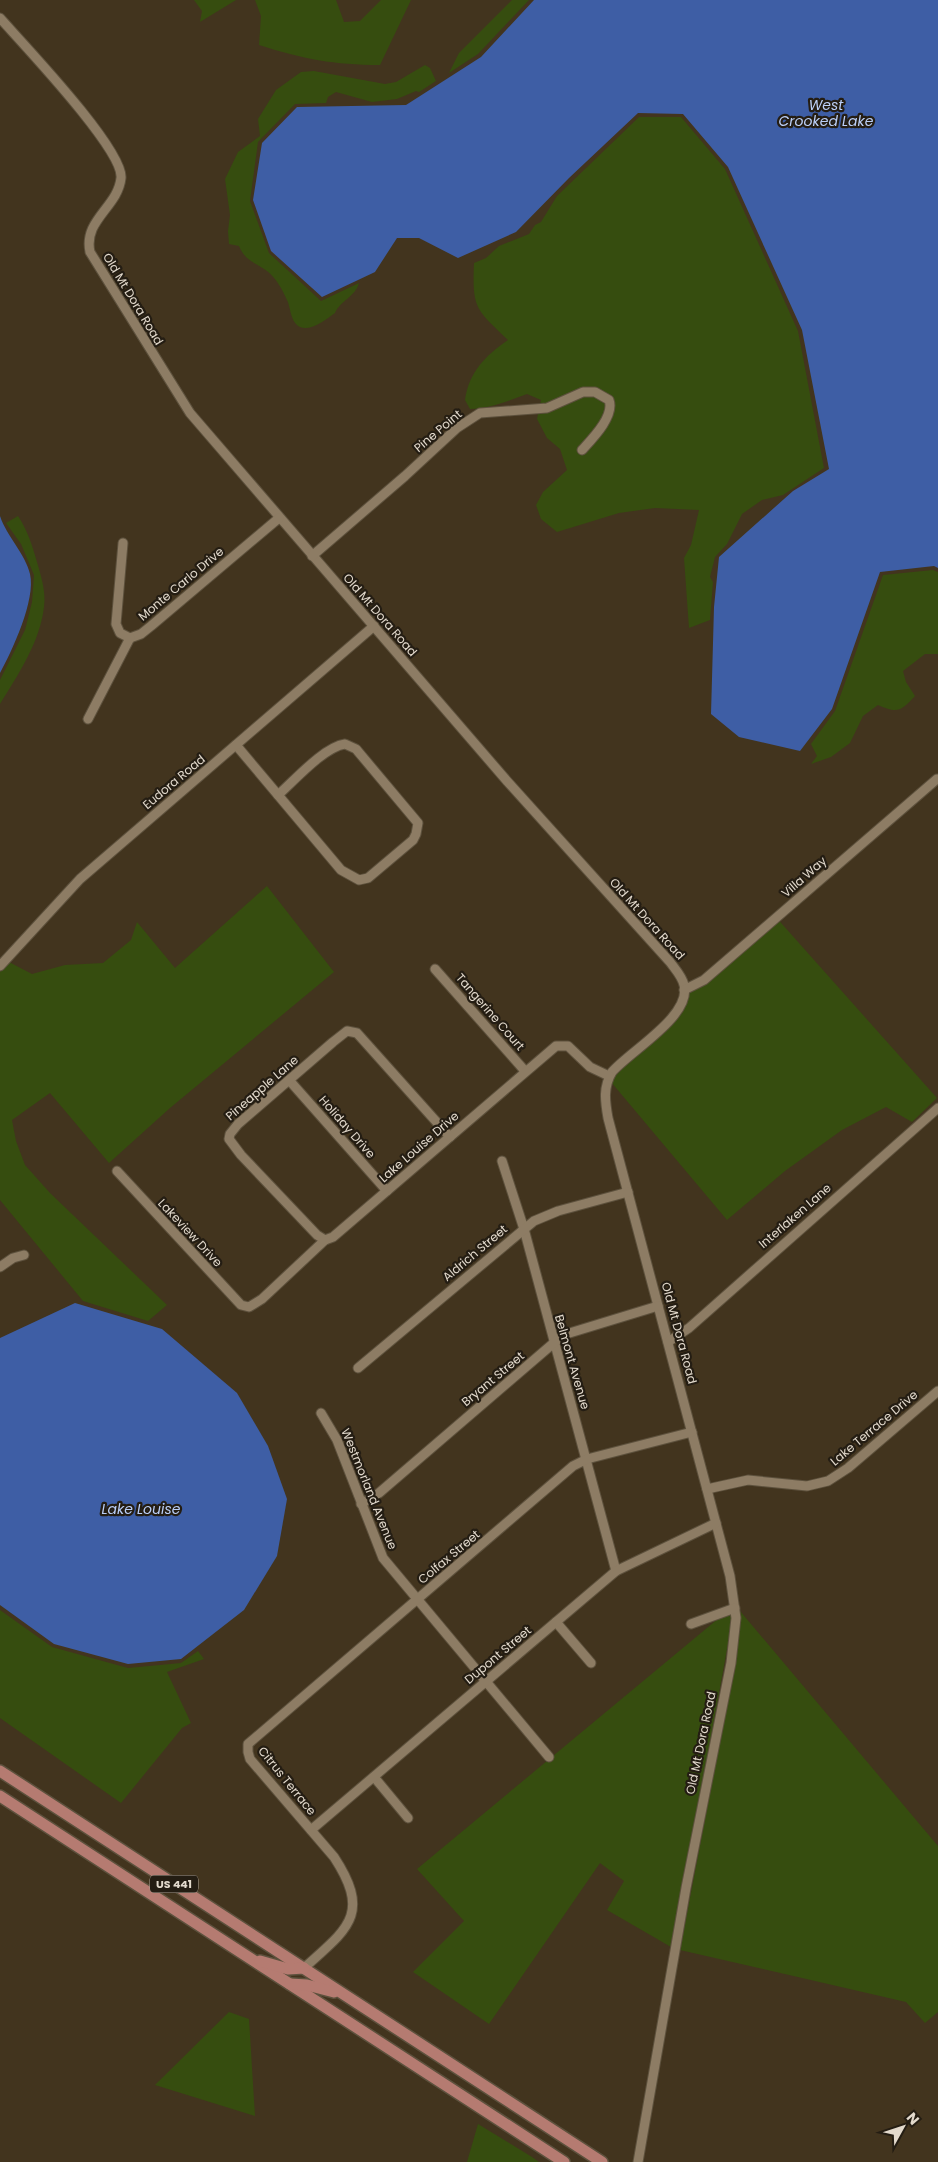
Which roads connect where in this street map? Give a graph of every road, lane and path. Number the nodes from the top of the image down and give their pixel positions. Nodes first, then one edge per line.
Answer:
1 (0, 18) edge
2 (582, 450) dead end
3 (279, 518) junction
4 (123, 543) dead end
5 (312, 556) junction
6 (374, 626) junction
7 (130, 638) junction
8 (88, 719) dead end
9 (236, 745) junction
10 (937, 779) edge
11 (278, 795) junction
12 (0, 966) edge
13 (435, 969) dead end
14 (684, 990) junction
15 (525, 1072) junction
16 (609, 1076) junction
17 (289, 1080) junction
18 (938, 1108) edge
19 (450, 1137) junction
20 (502, 1160) dead end
21 (117, 1171) dead end
22 (387, 1191) junction
23 (628, 1192) junction
24 (524, 1229) junction
25 (325, 1240) junction
26 (24, 1255) dead end
27 (0, 1267) edge
28 (658, 1306) junction
29 (249, 1307) joint
30 (668, 1342) junction
31 (554, 1343) junction
32 (358, 1368) dead end
33 (938, 1391) edge
34 (321, 1413) dead end
35 (692, 1432) junction
36 (587, 1459) junction
37 (707, 1490) junction
38 (361, 1504) junction
39 (716, 1523) junction
40 (616, 1571) junction
41 (417, 1600) junction
42 (735, 1608) junction
43 (556, 1622) junction
44 (691, 1624) dead end
45 (591, 1663) dead end
46 (486, 1682) junction
47 (248, 1747) joint
48 (549, 1756) dead end
49 (0, 1771) edge
50 (374, 1777) junction
51 (0, 1796) edge
52 (408, 1818) dead end
53 (311, 1830) junction
54 (247, 1956) junction
55 (304, 1968) junction
56 (290, 1984) junction
57 (348, 1996) junction
58 (564, 2162) edge
59 (602, 2162) edge
60 (638, 2162) edge

1 - 3 street, Old Mt Dora Road
2 - 5 street, Pine Point
3 - 5 street, Old Mt Dora Road
3 - 7 street, Monte Carlo Drive
4 - 7 street
5 - 6 street, Old Mt Dora Road
6 - 9 street, Eudora Road
6 - 14 street, Old Mt Dora Road
7 - 8 street
9 - 11 street
9 - 12 street, Eudora Road
10 - 14 street, Villa Way
11 - 11 street
13 - 15 street, Tangerine Court
14 - 16 street
15 - 16 street, Lake Louise Drive
15 - 19 street, Lake Louise Drive
16 - 23 street, Old Mt Dora Road
17 - 19 street, Pineapple Lane
17 - 22 street, Holiday Drive
17 - 25 street, Pineapple Lane
18 - 30 street, Interlaken Lane
19 - 22 street, Lake Louise Drive
20 - 24 street, Belmont Avenue
21 - 29 street, Lakeview Drive
22 - 25 street, Lake Louise Drive
23 - 24 street, Aldrich Street
23 - 28 street, Old Mt Dora Road
24 - 31 street, Belmont Avenue
24 - 32 street, Aldrich Street
25 - 29 street, Lake Louise Drive
26 - 27 street
28 - 30 street, Old Mt Dora Road
28 - 31 street, Bryant Street
30 - 35 street, Old Mt Dora Road
31 - 36 street, Belmont Avenue
31 - 38 street, Bryant Street
33 - 37 street, Lake Terrace Drive
34 - 38 street, Westmorland Avenue
35 - 36 street, Colfax Street
35 - 37 street, Old Mt Dora Road
36 - 40 street, Belmont Avenue
36 - 41 street, Colfax Street
37 - 39 street, Old Mt Dora Road
38 - 41 street, Westmorland Avenue
39 - 40 street, Dupont Street
39 - 42 street, Old Mt Dora Road
40 - 43 street, Dupont Street
41 - 46 street, Westmorland Avenue
41 - 47 street, Colfax Street
42 - 44 street
42 - 60 street, Old Mt Dora Road
43 - 45 street
43 - 46 street, Dupont Street
46 - 48 street, Westmorland Avenue
46 - 50 street, Dupont Street
47 - 53 street, Citrus Terrace
49 - 55 main road, US 441
50 - 52 street
50 - 53 street, Dupont Street
51 - 54 main road, US 441
53 - 55 street, Citrus Terrace
54 - 55 main road
54 - 56 main road, US 441
55 - 57 main road, US 441
56 - 57 main road
56 - 58 main road, US 441
57 - 59 main road, US 441

